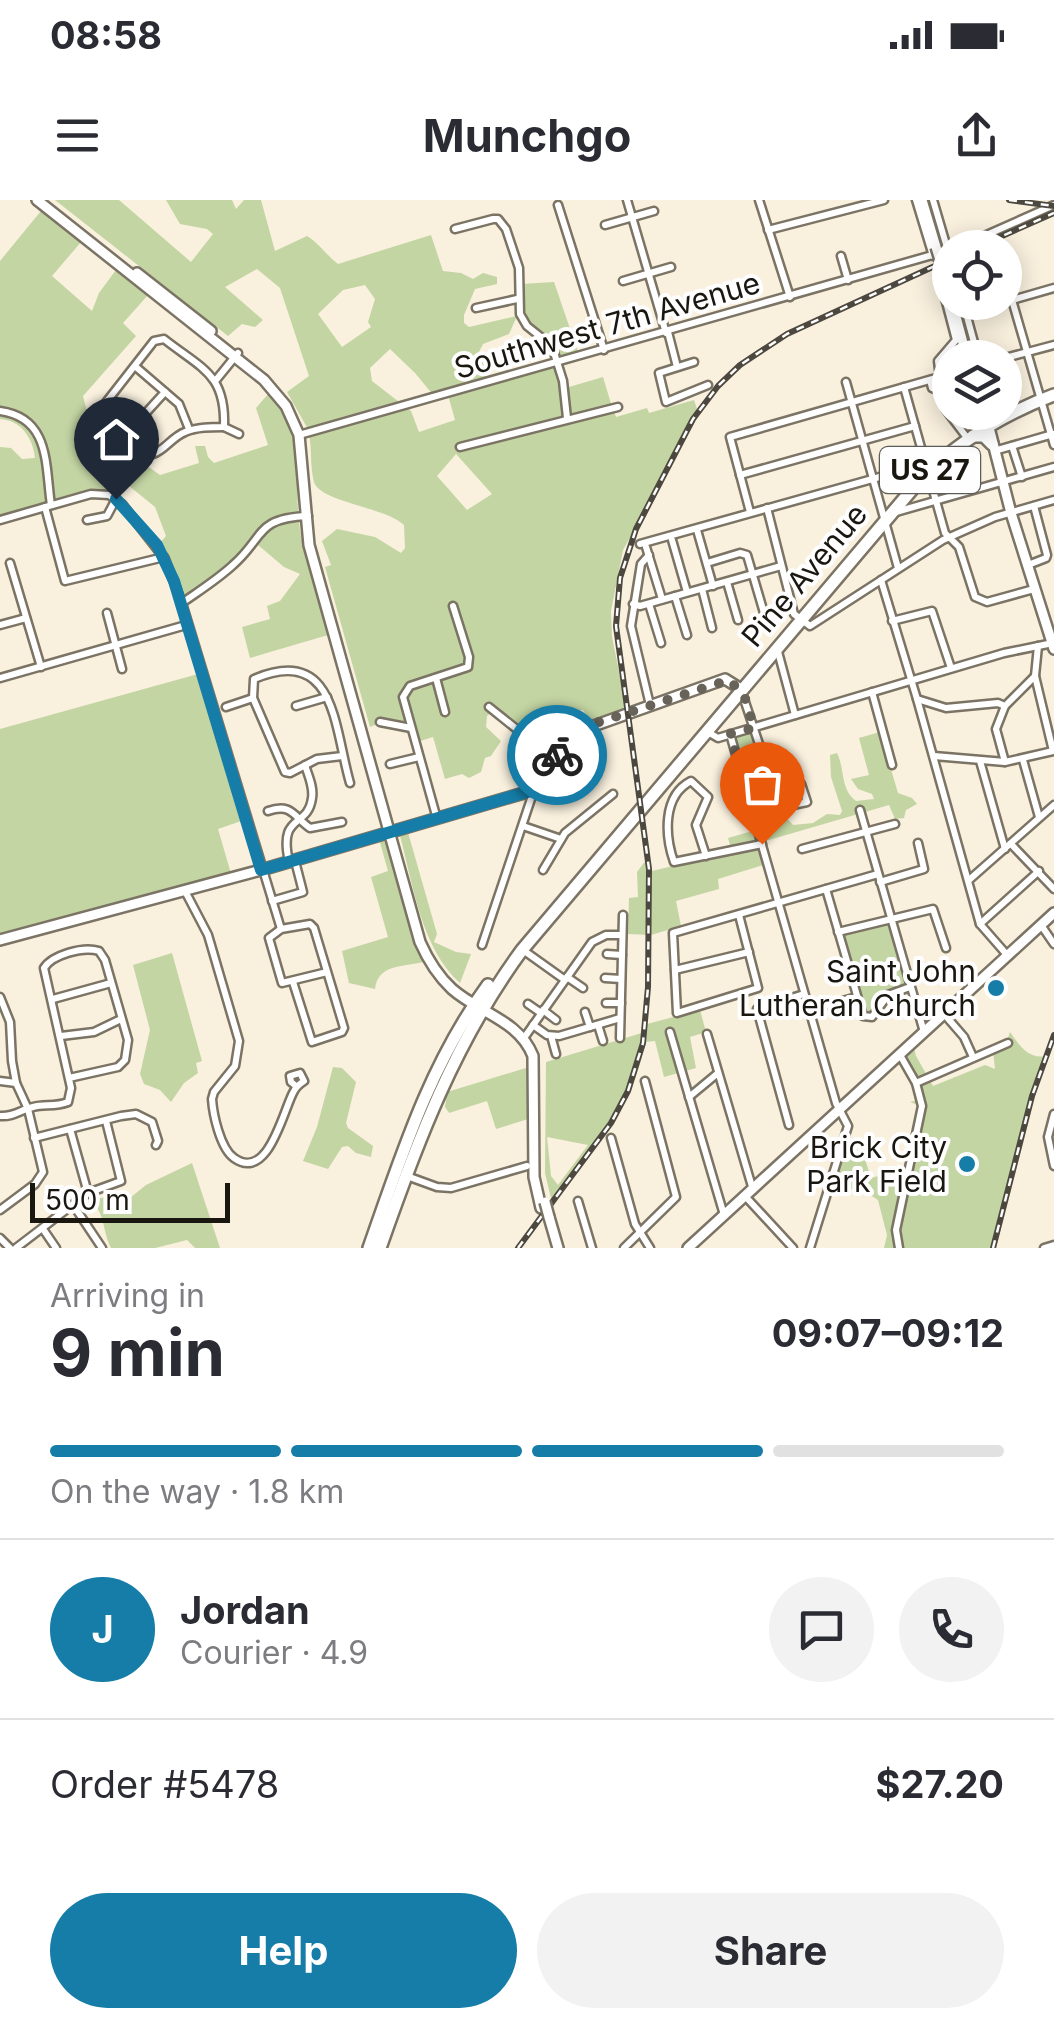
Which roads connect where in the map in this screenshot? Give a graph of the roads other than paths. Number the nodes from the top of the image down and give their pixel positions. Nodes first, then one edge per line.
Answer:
1 (36, 200) edge
2 (46, 200) edge
3 (626, 200) edge
4 (759, 200) edge
5 (884, 200) edge
6 (924, 200) edge
7 (1054, 204) edge
8 (558, 205) dead end
9 (654, 211) dead end
10 (630, 218) junction
11 (606, 224) dead end
12 (455, 229) dead end
13 (768, 230) junction
14 (935, 230) edge
15 (992, 230) edge
16 (932, 254) edge
17 (841, 256) dead end
18 (671, 268) dead end
19 (647, 274) junction
20 (848, 280) junction
21 (623, 281) dead end
22 (1054, 288) edge
23 (790, 297) junction
24 (1022, 298) edge
25 (517, 299) junction
26 (476, 308) dead end
27 (1014, 320) edge
28 (667, 332) junction
29 (1054, 345) edge
30 (604, 350) junction
31 (1027, 352) junction
32 (1022, 353) edge
33 (236, 355) junction
34 (558, 362) junction
35 (694, 362) dead end
36 (136, 367) junction
37 (678, 367) junction
38 (216, 380) junction
39 (930, 380) joint
40 (846, 382) dead end
41 (708, 385) dead end
42 (904, 388) junction
43 (165, 392) junction
44 (1048, 397) edge
45 (851, 402) junction
46 (1022, 406) edge
47 (618, 407) dead end
48 (0, 411) edge
49 (144, 414) dead end
50 (567, 418) junction
51 (914, 426) junction
52 (224, 427) junction
53 (189, 430) junction
54 (977, 430) edge
55 (989, 430) edge
56 (239, 434) dead end
57 (302, 434) junction
58 (1052, 434) edge
59 (970, 438) junction
60 (862, 441) junction
61 (1054, 445) edge
62 (1012, 446) junction
63 (460, 447) dead end
64 (993, 447) junction
65 (1054, 467) edge
66 (927, 468) junction
67 (740, 475) junction
68 (1022, 476) junction
69 (872, 478) junction
70 (1002, 481) junction
71 (116, 499) junction
72 (1054, 500) edge
73 (937, 502) junction
74 (48, 506) junction
75 (1034, 506) junction
76 (766, 508) junction
77 (750, 512) junction
78 (1010, 513) junction
79 (307, 516) junction
80 (887, 517) junction
81 (0, 520) edge
82 (87, 520) dead end
83 (697, 530) dead end
84 (950, 536) junction
85 (672, 540) dead end
86 (645, 548) junction
87 (164, 557) junction
88 (707, 562) junction
89 (782, 566) junction
90 (1027, 566) junction
91 (898, 568) junction
92 (0, 574) edge
93 (753, 574) junction
94 (881, 580) junction
95 (727, 582) junction
96 (713, 586) junction
97 (702, 588) junction
98 (1034, 589) junction
99 (687, 592) junction
100 (676, 596) junction
101 (662, 599) junction
102 (182, 603) junction
103 (633, 604) junction
104 (650, 604) junction
105 (453, 606) dead end
106 (107, 613) dead end
107 (764, 614) dead end
108 (1049, 614) edge
109 (26, 618) junction
110 (738, 620) dead end
111 (799, 620) junction
112 (892, 621) junction
113 (0, 625) edge
114 (186, 625) junction
115 (712, 628) dead end
116 (686, 634) dead end
117 (661, 643) dead end
118 (1054, 645) edge
119 (116, 646) junction
120 (776, 646) junction
121 (1038, 646) junction
122 (41, 667) junction
123 (951, 668) junction
124 (122, 669) dead end
125 (1035, 676) junction
126 (0, 678) edge
127 (436, 678) junction
128 (909, 681) junction
129 (740, 689) junction
130 (872, 692) junction
131 (328, 697) junction
132 (253, 698) junction
133 (916, 699) junction
134 (650, 705) junction
135 (226, 706) dead end
136 (296, 706) dead end
137 (1004, 706) junction
138 (490, 708) dead end
139 (445, 712) dead end
140 (795, 715) junction
141 (380, 722) dead end
142 (411, 728) junction
143 (754, 728) junction
144 (705, 730) junction
145 (730, 734) junction
146 (1053, 752) edge
147 (342, 756) junction
148 (934, 756) junction
149 (419, 757) junction
150 (554, 759) junction
151 (1023, 760) junction
152 (980, 761) junction
153 (1005, 762) junction
154 (390, 764) dead end
155 (305, 765) junction
156 (892, 766) dead end
157 (350, 783) dead end
158 (783, 788) dead end
159 (534, 790) junction
160 (613, 794) dead end
161 (1054, 804) edge
162 (860, 810) dead end
163 (268, 811) dead end
164 (1039, 816) junction
165 (300, 817) junction
166 (436, 819) junction
167 (342, 822) dead end
168 (895, 824) dead end
169 (523, 826) junction
170 (866, 831) junction
171 (392, 832) junction
172 (561, 840) junction
173 (918, 843) dead end
174 (762, 844) junction
175 (1008, 846) junction
176 (802, 849) dead end
177 (706, 856) junction
178 (292, 861) junction
179 (261, 870) junction
180 (543, 870) dead end
181 (1039, 871) junction
182 (879, 878) junction
183 (968, 880) junction
184 (826, 889) junction
185 (1054, 889) edge
186 (185, 891) junction
187 (272, 901) junction
188 (778, 904) junction
189 (739, 914) junction
190 (1054, 914) edge
191 (623, 915) dead end
192 (890, 918) junction
193 (980, 924) junction
194 (1041, 925) junction
195 (280, 928) junction
196 (838, 932) junction
197 (622, 936) junction
198 (0, 940) edge
199 (1054, 944) edge
200 (482, 945) dead end
201 (520, 948) junction
202 (946, 948) dead end
203 (750, 952) junction
204 (607, 954) dead end
205 (622, 954) junction
206 (1008, 956) junction
207 (675, 970) junction
208 (328, 972) junction
209 (605, 978) dead end
210 (566, 979) junction
211 (622, 979) junction
212 (111, 982) junction
213 (292, 982) junction
214 (544, 985) dead end
215 (910, 987) junction
216 (584, 988) dead end
217 (555, 994) junction
218 (804, 994) junction
219 (0, 997) edge
220 (857, 997) junction
221 (53, 999) junction
222 (606, 1003) dead end
223 (621, 1003) junction
224 (528, 1004) dead end
225 (479, 1005) junction
226 (809, 1010) junction
227 (542, 1012) junction
228 (586, 1012) dead end
229 (944, 1014) junction
230 (620, 1018) junction
231 (121, 1019) junction
232 (556, 1020) dead end
233 (594, 1026) junction
234 (528, 1032) junction
235 (670, 1032) dead end
236 (924, 1032) junction
237 (708, 1034) dead end
238 (60, 1036) junction
239 (550, 1036) junction
240 (620, 1038) dead end
241 (602, 1041) dead end
242 (1008, 1043) dead end
243 (556, 1054) dead end
244 (900, 1055) junction
245 (973, 1057) junction
246 (718, 1072) junction
247 (68, 1078) junction
248 (432, 1080) junction
249 (645, 1080) dead end
250 (0, 1081) edge
251 (16, 1082) junction
252 (916, 1083) junction
253 (296, 1086) dead end
254 (689, 1098) junction
255 (431, 1108) junction
256 (28, 1109) junction
257 (840, 1111) junction
258 (1054, 1114) edge
259 (0, 1116) edge
260 (106, 1121) junction
261 (789, 1125) dead end
262 (70, 1129) junction
263 (1052, 1129) edge
264 (34, 1138) junction
265 (611, 1138) dead end
266 (156, 1146) dead end
267 (528, 1166) dead end
268 (1054, 1166) edge
269 (400, 1174) junction
270 (88, 1193) junction
271 (749, 1193) junction
272 (578, 1200) dead end
273 (74, 1206) junction
274 (0, 1210) edge
275 (724, 1215) junction
276 (43, 1228) junction
277 (639, 1235) junction
278 (0, 1238) edge
279 (1054, 1245) edge
280 (13, 1248) edge
281 (56, 1248) edge
282 (102, 1248) edge
283 (369, 1248) edge
284 (380, 1248) edge
285 (556, 1248) edge
286 (592, 1248) edge
287 (624, 1248) edge
288 (650, 1248) edge
289 (688, 1248) edge
290 (793, 1248) edge
291 (810, 1248) edge
292 (899, 1248) edge
293 (1044, 1248) edge

1 - 33 main road
2 - 33 main road
3 - 10 street
4 - 13 street
5 - 13 street
6 - 14 main road
7 - 15 street, Southwest 7th Avenue
8 - 30 street
9 - 10 street
10 - 11 street
10 - 19 street
12 - 25 street
13 - 23 street
16 - 20 street, Southwest 7th Avenue
17 - 20 street
18 - 19 street
19 - 21 street
19 - 28 street
20 - 23 street, Southwest 7th Avenue
22 - 24 street
23 - 28 street, Southwest 7th Avenue
25 - 26 street
25 - 34 street
27 - 31 street
28 - 30 street, Southwest 7th Avenue
28 - 37 street
29 - 31 street
30 - 34 street, Southwest 7th Avenue
31 - 32 street
31 - 44 street
33 - 38 street
33 - 57 main road
34 - 50 street
34 - 57 street, Southwest 7th Avenue
35 - 37 street
36 - 38 street
36 - 43 street
36 - 53 street
37 - 41 street
38 - 52 street
39 - 42 street
39 - 59 street
40 - 45 street
42 - 45 street
42 - 51 street
43 - 49 street
43 - 53 street
44 - 46 highway, Pine Avenue / US 27
44 - 58 street
45 - 60 street
45 - 67 street
47 - 50 street
48 - 74 street
50 - 63 street
51 - 60 street
51 - 66 street
52 - 53 street
52 - 56 street
54 - 59 highway, Pine Avenue / US 27
55 - 64 main road
57 - 79 main road
58 - 61 street
58 - 62 street
59 - 64 highway
59 - 66 highway, Pine Avenue / US 27
60 - 67 street
60 - 69 street
62 - 64 street
62 - 68 street
64 - 70 main road
65 - 68 street
66 - 69 street
66 - 73 street
66 - 80 highway, Pine Avenue / US 27
67 - 77 street
68 - 70 street
69 - 76 street
69 - 80 street
70 - 73 street
70 - 78 main road
71 - 74 street
71 - 82 street
71 - 87 street
72 - 75 street
73 - 80 street
73 - 84 street
74 - 81 street
74 - 87 street
75 - 78 street
75 - 90 street
76 - 77 street
76 - 89 street
77 - 86 street
78 - 84 street
78 - 90 main road
79 - 102 street
79 - 171 main road
80 - 91 street
80 - 111 highway, Pine Avenue / US 27
83 - 88 street
84 - 91 street
84 - 98 street
85 - 99 street
86 - 101 street
86 - 103 street
87 - 102 street
88 - 93 street
88 - 96 street
89 - 93 street
89 - 111 street
90 - 98 main road
91 - 94 street
92 - 109 street
93 - 95 street
93 - 107 street
94 - 111 street
94 - 112 street
95 - 96 street
95 - 110 street
96 - 97 street
97 - 99 street
97 - 115 street
98 - 108 main road
99 - 100 street
100 - 101 street
100 - 116 street
101 - 104 street
102 - 114 street
103 - 104 street
103 - 134 street
104 - 117 street
105 - 127 street
106 - 119 street
108 - 118 main road
109 - 113 street
109 - 122 street
111 - 120 highway, Pine Avenue / US 27
112 - 123 street
112 - 128 street
114 - 119 street
114 - 179 street
118 - 121 street
119 - 122 street
119 - 124 street
120 - 129 highway, Pine Avenue / US 27
120 - 140 street
121 - 123 street
121 - 125 street
122 - 126 street
123 - 128 street
125 - 137 street
125 - 146 street
127 - 139 street
127 - 142 street
128 - 130 street
128 - 133 street
129 - 134 main road
129 - 143 street
129 - 144 highway, Pine Avenue / US 27
130 - 140 street
130 - 156 street
131 - 132 street
131 - 136 street
131 - 147 street
132 - 135 street
132 - 155 street
133 - 137 street
133 - 148 street
134 - 150 main road
137 - 153 street
138 - 150 street
140 - 143 street
141 - 142 street
142 - 149 street
143 - 145 street
143 - 158 street
144 - 145 street
144 - 201 highway, Pine Avenue / US 27
145 - 174 street
146 - 151 street
147 - 155 street
147 - 157 street
148 - 152 street
148 - 183 street
149 - 154 street
149 - 166 street
150 - 159 main road
151 - 153 street
151 - 164 street
152 - 153 street
152 - 175 street
155 - 165 street
159 - 166 main road
159 - 169 street
160 - 172 street
161 - 164 street
162 - 170 street
163 - 165 street
164 - 175 street
165 - 167 street
165 - 178 street
166 - 171 main road
168 - 170 street
169 - 172 street
169 - 200 street
170 - 176 street
170 - 182 street
171 - 178 main road
171 - 225 main road
172 - 180 street
173 - 182 street
174 - 177 street
174 - 188 street
175 - 181 street
175 - 183 street
177 - 177 street
178 - 179 main road
178 - 187 street
179 - 186 main road
179 - 187 street
181 - 185 street
181 - 193 street
182 - 184 street
182 - 192 street
183 - 193 street
184 - 188 street
184 - 196 street
186 - 198 main road
186 - 253 street
187 - 195 street
188 - 189 street
188 - 218 street
189 - 203 street
189 - 207 street
190 - 194 main road
191 - 197 street
192 - 196 street
192 - 202 street
192 - 215 street
193 - 206 street
194 - 199 street
194 - 206 main road
195 - 208 street
195 - 213 street
196 - 220 street
197 - 205 street
197 - 210 street
201 - 210 street
201 - 225 highway, US 27
203 - 207 street
203 - 207 street
204 - 205 street
205 - 211 street
206 - 229 main road
208 - 213 street
208 - 213 street
209 - 211 street
210 - 216 street
210 - 217 street
211 - 223 street
212 - 221 street
212 - 221 street
212 - 231 street
214 - 217 street
215 - 220 street
215 - 236 street
217 - 227 street
218 - 226 street
218 - 261 street
219 - 251 street
220 - 226 street
221 - 238 street
222 - 223 street
223 - 230 street
224 - 227 street
225 - 234 main road
225 - 248 highway, US 27
225 - 255 highway, US 27
226 - 257 street
227 - 232 street
227 - 234 street
228 - 233 street
229 - 236 main road
229 - 245 street
230 - 233 street
230 - 240 street
231 - 238 street
231 - 247 street
233 - 239 street
233 - 241 street
234 - 239 street
234 - 285 main road, bridge
235 - 254 street
236 - 244 main road
237 - 246 street
238 - 247 street
239 - 243 street
242 - 245 street
244 - 252 street
244 - 257 main road
245 - 252 street
246 - 254 street
246 - 271 street
247 - 256 street
248 - 255 highway
248 - 269 highway, US 27
249 - 277 street
250 - 251 street
251 - 256 street
252 - 292 street
254 - 275 street
255 - 269 highway, US 27
256 - 259 street
256 - 264 street
257 - 271 main road
257 - 291 street
258 - 263 street
260 - 262 street
260 - 266 street
260 - 270 street
262 - 264 street
262 - 270 street
263 - 268 street
264 - 274 street
265 - 277 street
267 - 269 street
269 - 283 highway, US 27
269 - 284 highway, US 27
270 - 273 street
271 - 275 main road
271 - 290 street
272 - 286 street
273 - 276 street
273 - 282 street
275 - 289 main road
276 - 280 street
276 - 281 street
277 - 287 street
277 - 288 street
278 - 280 street
279 - 293 street

